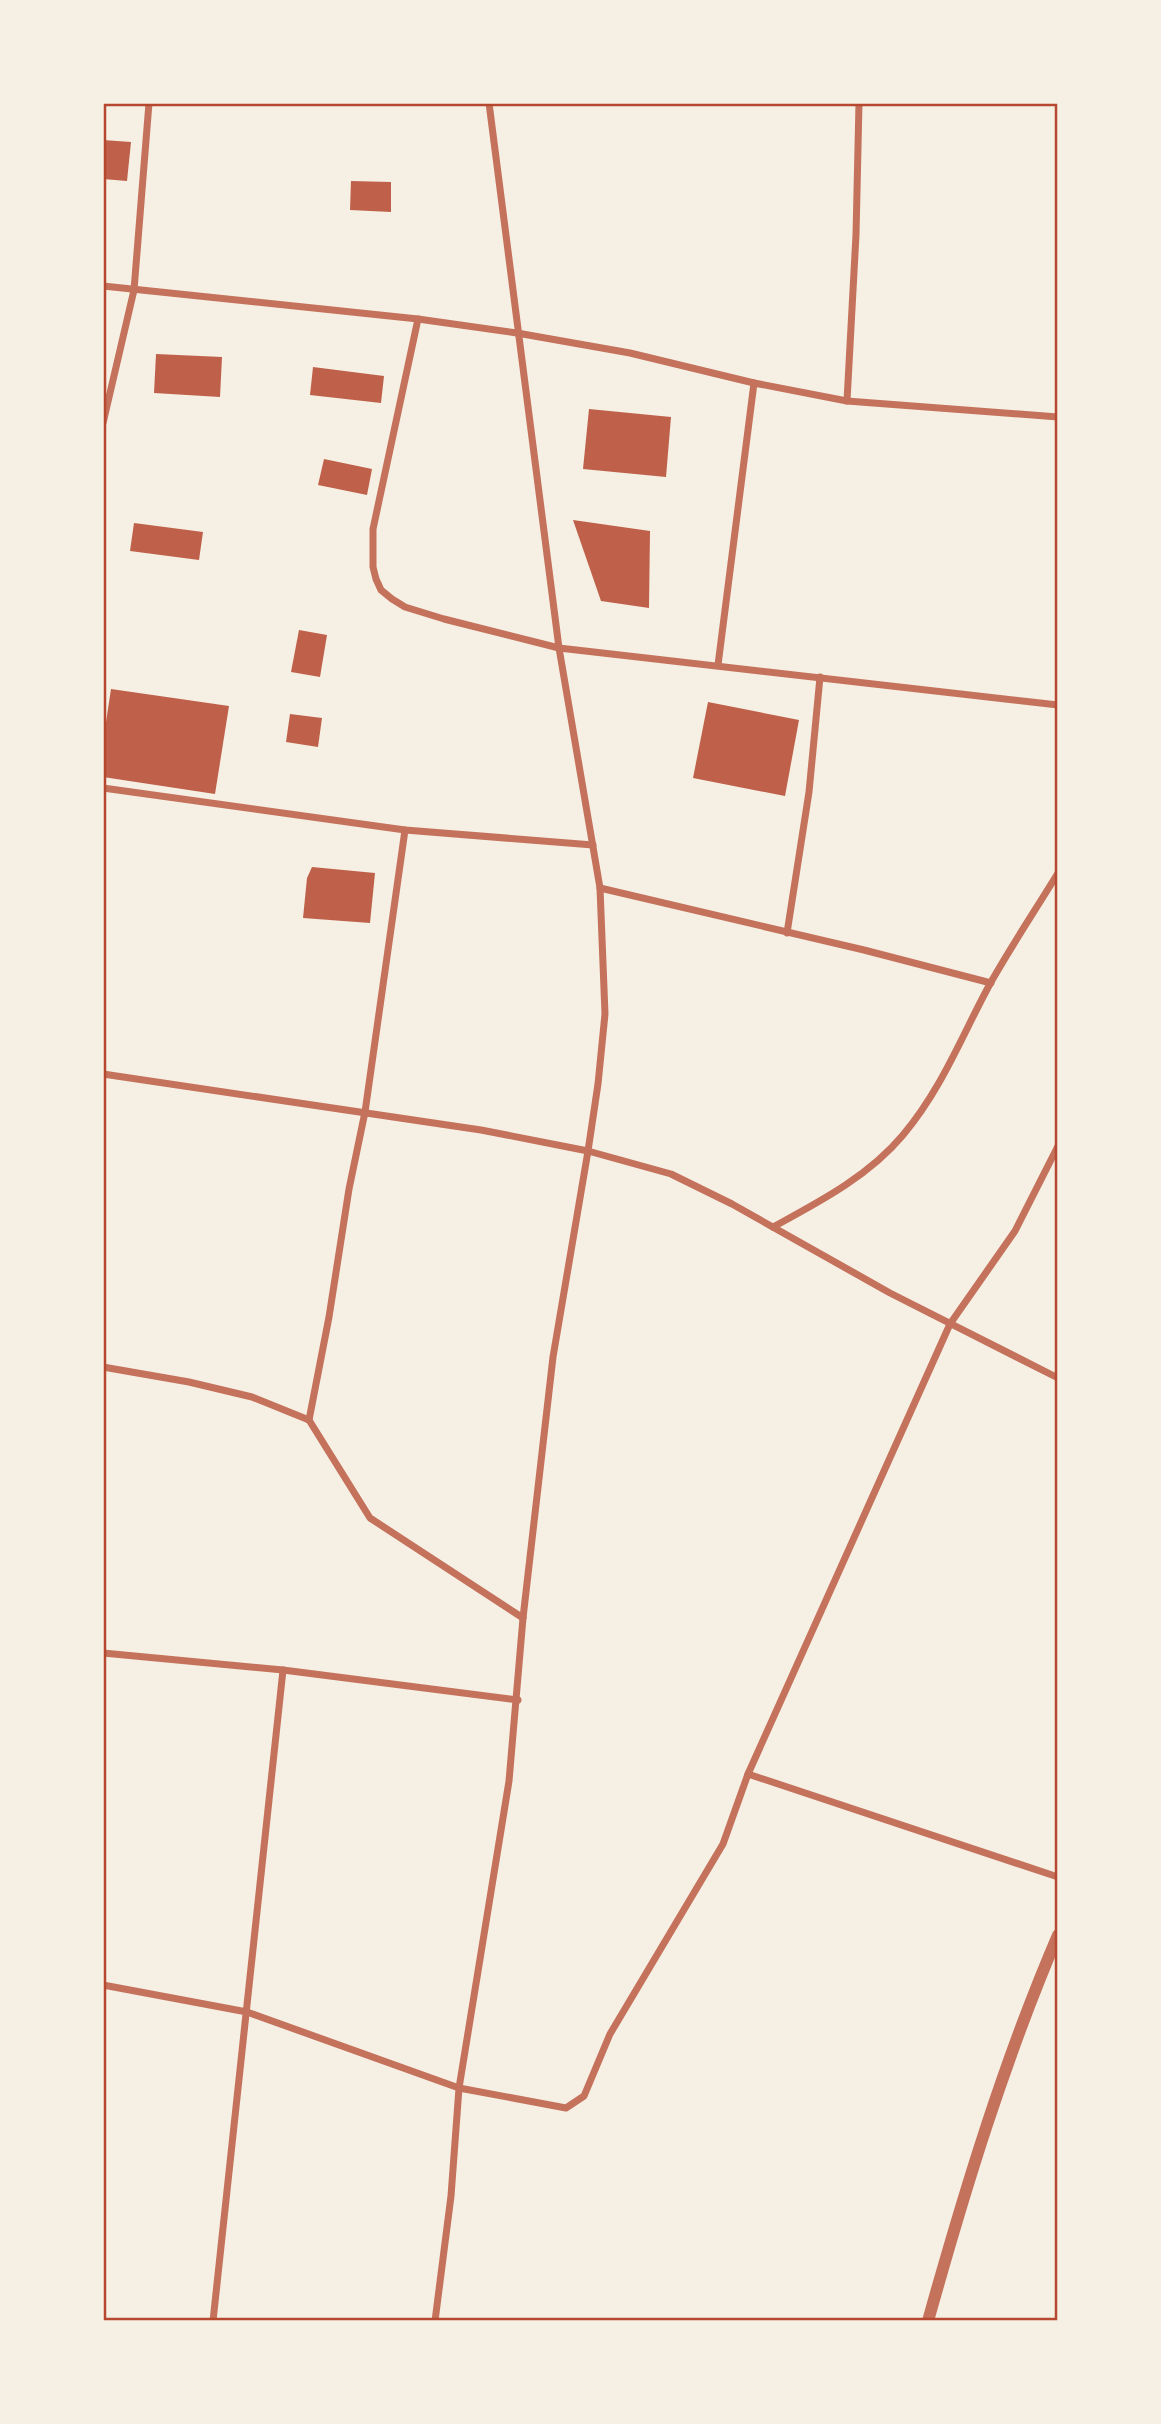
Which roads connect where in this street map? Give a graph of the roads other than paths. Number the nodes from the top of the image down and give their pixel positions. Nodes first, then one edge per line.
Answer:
1 (149, 103) edge
2 (489, 103) edge
3 (859, 103) edge
4 (103, 286) edge
5 (134, 290) junction
6 (418, 319) junction
7 (517, 333) junction
8 (754, 383) junction
9 (847, 401) junction
10 (1058, 417) edge
11 (103, 423) edge
12 (559, 648) junction
13 (718, 665) junction
14 (820, 677) junction
15 (1058, 705) edge
16 (103, 789) edge
17 (405, 830) junction
18 (593, 845) junction
19 (1058, 873) edge
20 (600, 888) junction
21 (787, 933) junction
22 (991, 983) junction
23 (103, 1074) edge
24 (365, 1112) junction
25 (1058, 1146) edge
26 (588, 1151) junction
27 (774, 1227) junction
28 (950, 1324) junction
29 (103, 1367) edge
30 (1058, 1378) edge
31 (309, 1420) junction
32 (523, 1618) junction
33 (103, 1653) edge
34 (283, 1670) junction
35 (518, 1700) junction
36 (748, 1774) junction
37 (1058, 1877) edge
38 (1058, 1935) edge
39 (103, 1985) edge
40 (247, 2012) junction
41 (458, 2088) junction
42 (212, 2321) edge
43 (435, 2321) edge
44 (928, 2321) edge

1 - 5 street
2 - 7 street
3 - 9 street
4 - 5 street
5 - 6 street
5 - 11 street
6 - 7 street
6 - 12 street
7 - 8 street
7 - 12 street
8 - 9 street
8 - 13 street
9 - 10 street
12 - 13 street
12 - 18 street
13 - 14 street
14 - 15 street
14 - 21 street
16 - 17 street
17 - 18 street
17 - 24 street
18 - 20 street
19 - 22 street
20 - 21 street
20 - 26 street
21 - 22 street
22 - 27 street
23 - 24 street
24 - 26 street
24 - 31 street
25 - 28 street
26 - 27 street
26 - 32 street
27 - 28 street
28 - 30 street
28 - 36 street
29 - 31 street
31 - 32 street
32 - 35 street
33 - 34 street
34 - 35 street
34 - 40 street
35 - 41 street
36 - 37 street
36 - 41 street
38 - 44 street
39 - 40 street
40 - 41 street
40 - 42 street
41 - 43 street

